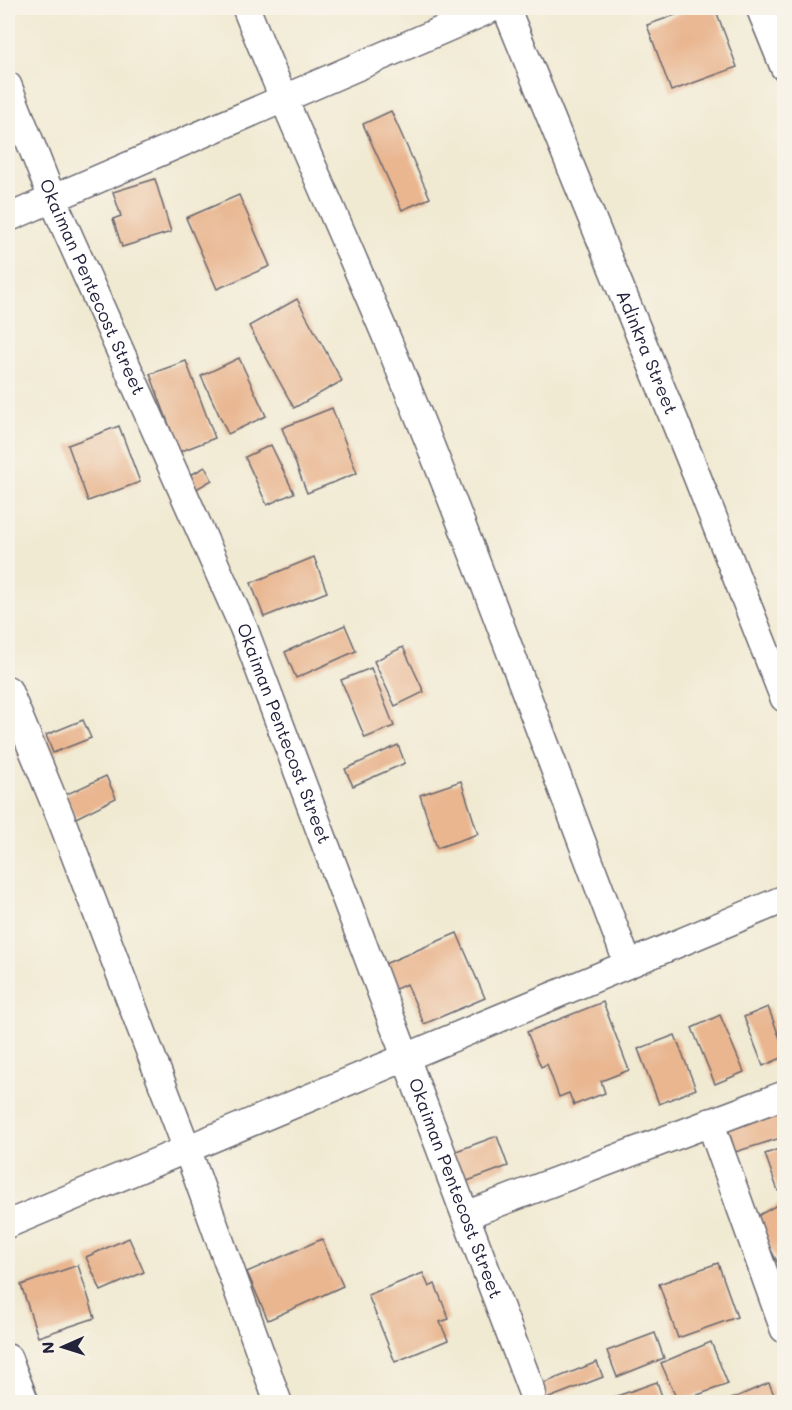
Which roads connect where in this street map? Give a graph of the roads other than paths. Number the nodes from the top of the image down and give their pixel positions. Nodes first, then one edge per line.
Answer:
1 (246, 8) edge
2 (493, 8) edge
3 (506, 8) edge
4 (760, 8) edge
5 (784, 67) edge
6 (8, 86) edge
7 (282, 99) junction
8 (52, 198) junction
9 (8, 218) edge
10 (8, 690) edge
11 (784, 698) edge
12 (784, 899) edge
13 (628, 964) junction
14 (405, 1056) junction
15 (784, 1095) edge
16 (711, 1122) junction
17 (187, 1149) junction
18 (466, 1215) junction
19 (8, 1224) edge
20 (784, 1329) edge
21 (8, 1358) edge
22 (532, 1392) dead end
23 (17, 1393) edge
24 (278, 1402) edge

1 - 7 street
2 - 7 street
3 - 11 street, Adinkra Street
4 - 5 street
6 - 8 street, Okaiman Pentecost Street
7 - 8 street
7 - 13 street
8 - 9 street
8 - 14 street, Okaiman Pentecost Street
10 - 17 street
12 - 13 street
13 - 14 street
14 - 17 street
14 - 18 street, Okaiman Pentecost Street
15 - 16 street
16 - 18 street
16 - 20 street
17 - 19 street
17 - 24 street
18 - 22 street, Okaiman Pentecost Street
21 - 23 street

